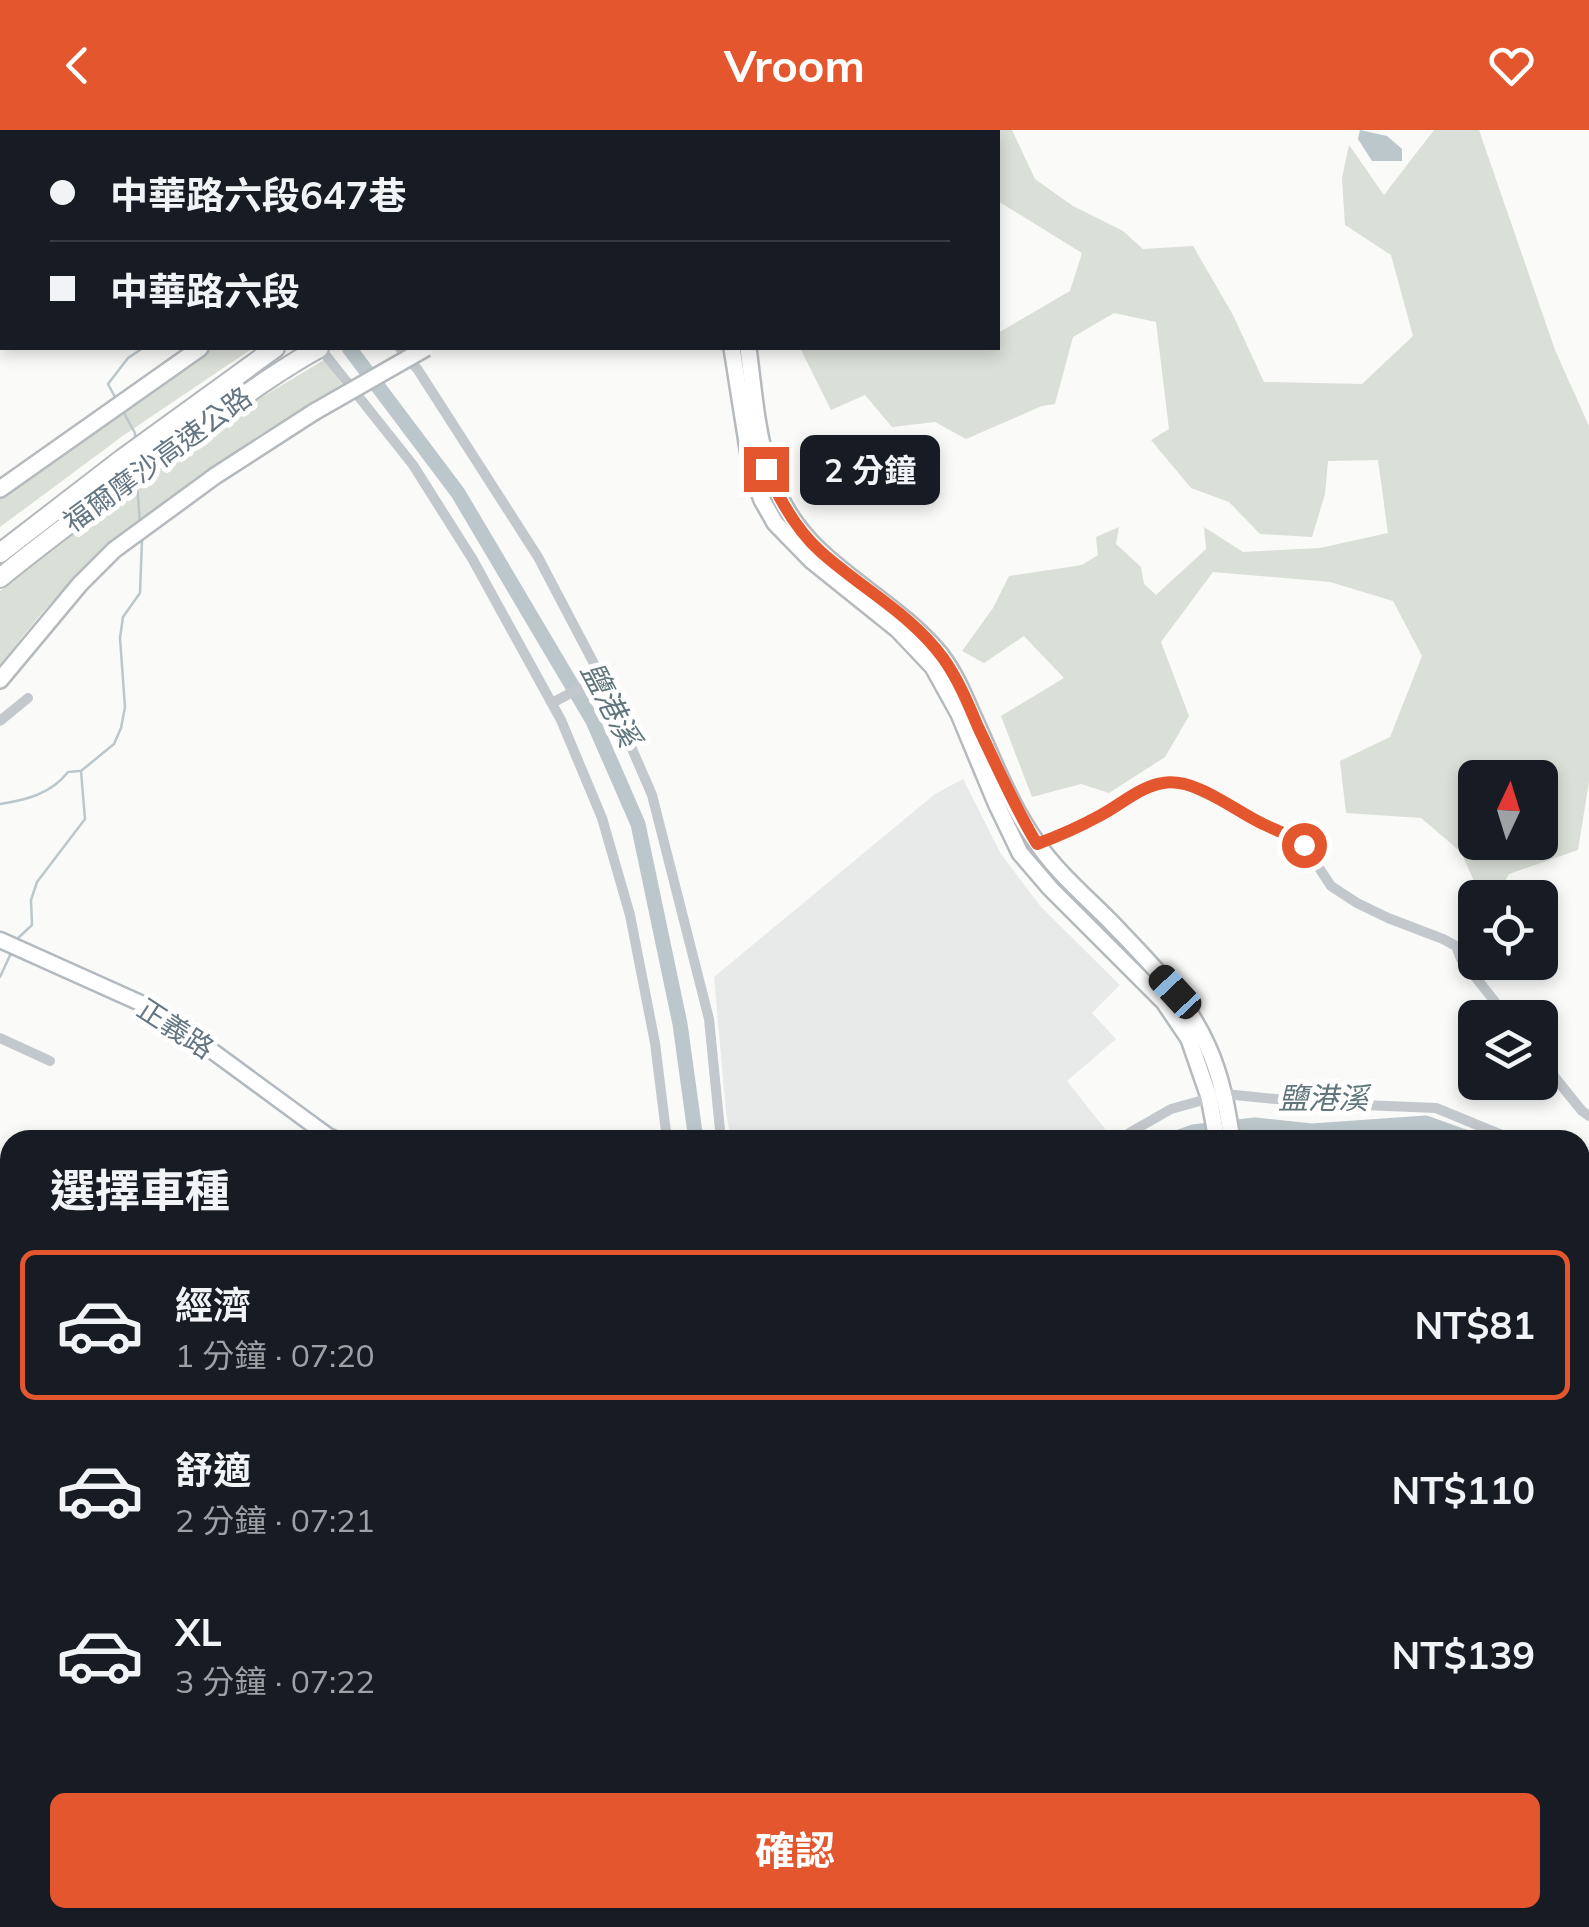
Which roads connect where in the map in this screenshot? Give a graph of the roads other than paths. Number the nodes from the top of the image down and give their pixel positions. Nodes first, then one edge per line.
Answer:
1 (197, 350) edge
2 (271, 350) edge
3 (315, 350) edge
4 (321, 350) edge
5 (402, 350) edge
6 (422, 350) edge
7 (732, 350) edge
8 (748, 350) edge
9 (0, 486) edge
10 (0, 553) edge
11 (0, 578) edge
12 (601, 678) junction
13 (0, 680) edge
14 (28, 698) dead end
15 (552, 703) junction
16 (0, 721) edge
17 (1037, 844) junction
18 (1020, 853) junction
19 (0, 940) edge
20 (1494, 1000) edge
21 (0, 1038) edge
22 (50, 1061) dead end
23 (1558, 1079) edge
24 (1217, 1096) junction
25 (1589, 1116) edge
26 (320, 1130) edge
27 (666, 1130) edge
28 (720, 1130) edge
29 (1134, 1130) edge
30 (1217, 1130) edge
31 (1229, 1130) edge
32 (1490, 1130) edge

1 - 9 main road
2 - 10 highway, 福爾摩沙高速公路
3 - 11 highway, 福爾摩沙高速公路
4 - 15 street
5 - 12 street
6 - 13 main road, bridge
7 - 18 main road
8 - 17 main road
12 - 15 street
12 - 28 street
14 - 16 street
15 - 27 street
17 - 18 street
17 - 20 street
17 - 24 main road
18 - 24 main road
19 - 26 street, 正義路
21 - 22 street
23 - 25 street
24 - 29 street
24 - 30 main road
24 - 31 main road
24 - 32 street

